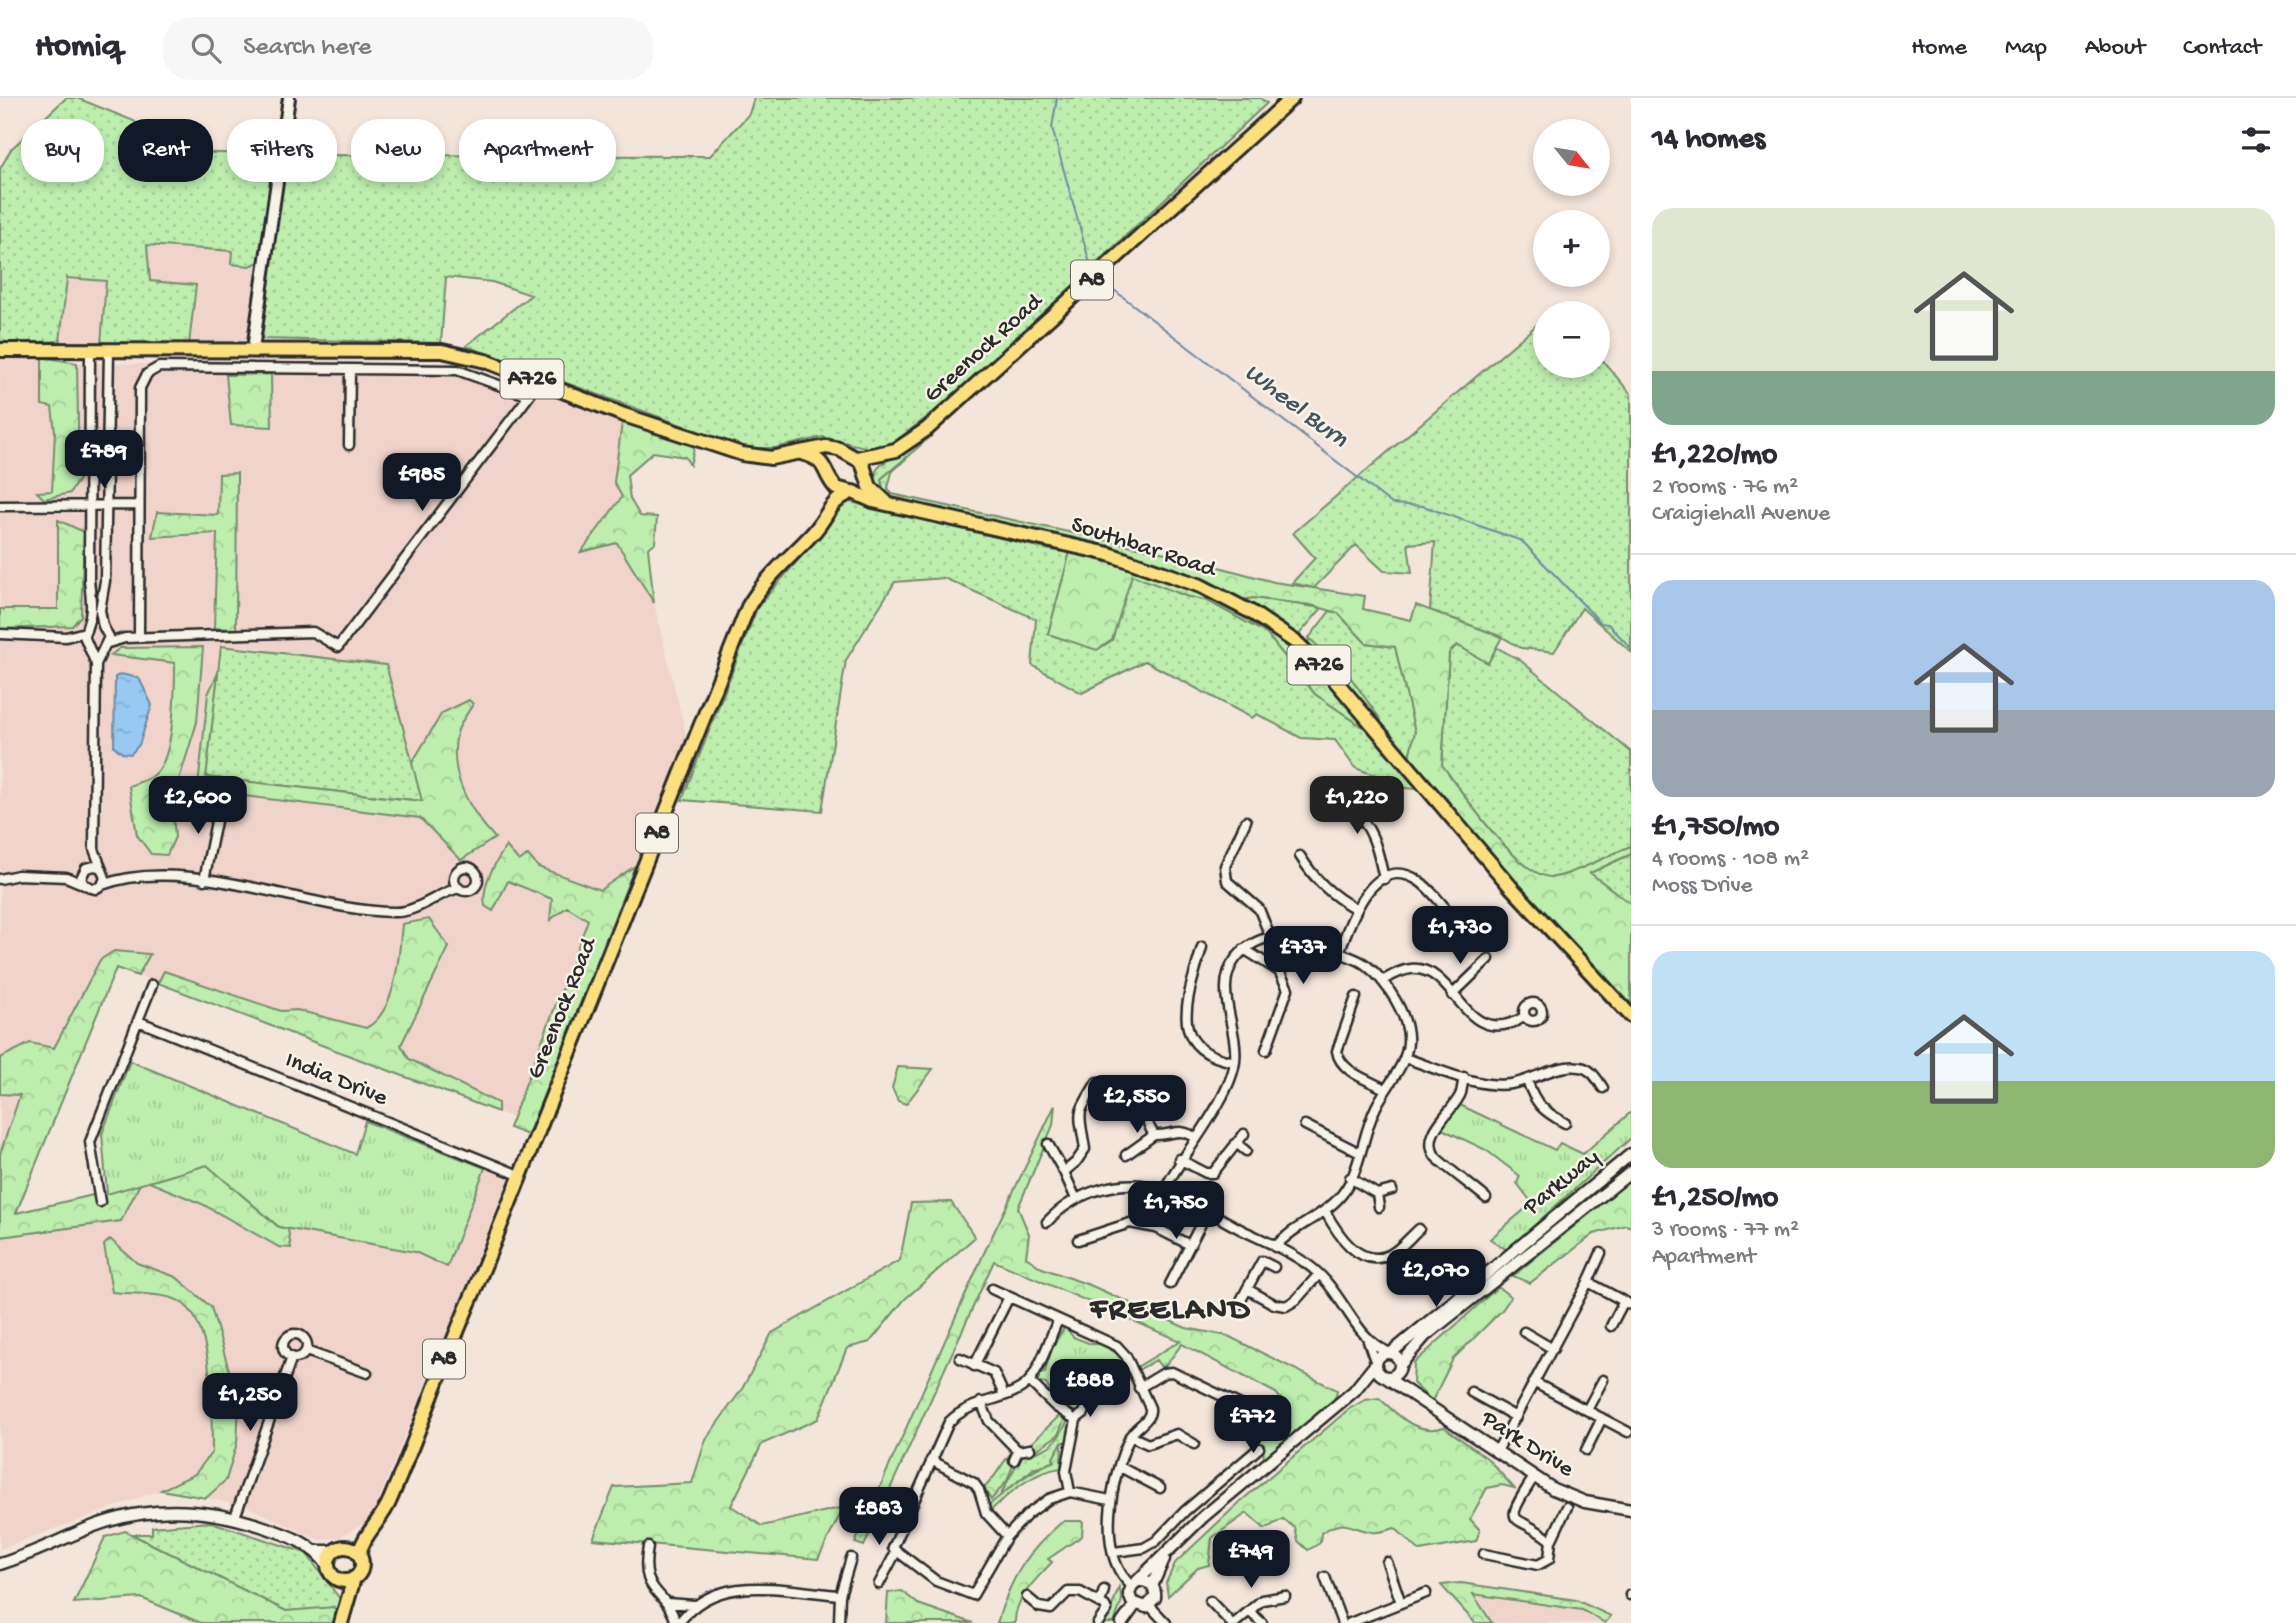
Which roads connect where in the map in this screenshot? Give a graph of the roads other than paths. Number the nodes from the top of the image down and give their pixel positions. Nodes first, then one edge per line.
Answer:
1 (289, 98) edge
2 (1292, 98) edge
3 (253, 349) junction
4 (0, 350) edge
5 (90, 350) junction
6 (109, 350) junction
7 (350, 369) junction
8 (348, 444) dead end
9 (801, 453) junction
10 (885, 454) junction
11 (853, 457) junction
12 (866, 474) junction
13 (830, 478) junction
14 (851, 492) junction
15 (886, 502) junction
16 (139, 505) junction
17 (0, 506) edge
18 (90, 507) junction
19 (106, 508) junction
20 (827, 511) junction
21 (87, 629) junction
22 (106, 629) junction
23 (0, 634) edge
24 (66, 637) junction
25 (139, 637) junction
26 (125, 638) junction
27 (106, 645) junction
28 (88, 646) junction
29 (96, 664) junction
30 (1328, 794) dead end
31 (221, 797) dead end
32 (1246, 821) dead end
33 (94, 849) junction
34 (1300, 856) dead end
35 (85, 869) junction
36 (102, 869) junction
37 (455, 876) junction
38 (66, 877) junction
39 (123, 877) junction
40 (0, 879) edge
41 (1384, 879) junction
42 (204, 880) junction
43 (84, 885) junction
44 (102, 885) junction
45 (459, 888) junction
46 (443, 892) junction
47 (1356, 909) junction
48 (1450, 913) dead end
49 (1270, 936) junction
50 (1202, 947) dead end
51 (1244, 949) junction
52 (1339, 953) junction
53 (1489, 959) dead end
54 (1382, 981) junction
55 (152, 985) dead end
56 (1452, 995) junction
57 (1356, 997) dead end
58 (1631, 1016) edge
59 (1524, 1017) dead end
60 (138, 1021) junction
61 (1266, 1050) dead end
62 (1405, 1058) junction
63 (1235, 1062) junction
64 (1464, 1077) junction
65 (1527, 1080) junction
66 (1097, 1082) dead end
67 (1604, 1088) dead end
68 (1385, 1089) junction
69 (1157, 1095) dead end
70 (1565, 1123) dead end
71 (1304, 1125) dead end
72 (1244, 1134) dead end
73 (1154, 1135) junction
74 (1196, 1138) junction
75 (1236, 1143) junction
76 (1048, 1144) dead end
77 (1246, 1151) dead end
78 (1360, 1153) junction
79 (1631, 1154) edge
80 (1126, 1155) dead end
81 (1180, 1159) junction
82 (1064, 1172) junction
83 (1631, 1172) edge
84 (519, 1174) junction
85 (1350, 1178) junction
86 (1164, 1190) junction
87 (1392, 1190) dead end
88 (1377, 1194) junction
89 (1486, 1198) dead end
90 (1076, 1199) junction
91 (100, 1202) dead end
92 (1379, 1207) dead end
93 (1207, 1212) junction
94 (1325, 1212) junction
95 (1047, 1222) dead end
96 (1419, 1229) dead end
97 (1078, 1240) dead end
98 (1190, 1245) junction
99 (1275, 1247) junction
100 (1601, 1253) dead end
101 (1274, 1267) dead end
102 (1319, 1274) junction
103 (1588, 1282) junction
104 (1170, 1284) dead end
105 (992, 1289) dead end
106 (1247, 1289) junction
107 (1009, 1297) junction
108 (1627, 1303) edge
109 (1239, 1304) dead end
110 (1058, 1320) junction
111 (1611, 1326) dead end
112 (1524, 1332) dead end
113 (1366, 1335) junction
114 (1553, 1349) junction
115 (306, 1351) junction
116 (1389, 1352) junction
117 (292, 1357) junction
118 (960, 1358) dead end
119 (1375, 1363) junction
120 (974, 1366) junction
121 (1400, 1366) junction
122 (367, 1373) dead end
123 (1386, 1377) junction
124 (1603, 1380) dead end
125 (1029, 1381) junction
126 (1535, 1383) junction
127 (1139, 1388) junction
128 (1354, 1391) junction
129 (1471, 1392) dead end
130 (1410, 1394) junction
131 (1004, 1395) junction
132 (1091, 1395) dead end
133 (981, 1402) junction
134 (1587, 1410) junction
135 (1516, 1417) junction
136 (1602, 1418) junction
137 (1076, 1419) junction
138 (1263, 1421) dead end
139 (1187, 1428) dead end
140 (1628, 1432) dead end
141 (1130, 1436) junction
142 (1182, 1437) junction
143 (1194, 1444) dead end
144 (1242, 1448) dead end
145 (1259, 1448) dead end
146 (1030, 1449) dead end
147 (1586, 1450) dead end
148 (1018, 1451) junction
149 (1496, 1452) junction
150 (1249, 1457) junction
151 (931, 1460) junction
152 (1014, 1460) dead end
153 (1120, 1467) junction
154 (1534, 1477) junction
155 (1160, 1488) dead end
156 (1070, 1492) junction
157 (1110, 1500) junction
158 (1567, 1507) dead end
159 (1631, 1510) edge
160 (235, 1517) junction
161 (1007, 1536) junction
162 (363, 1539) junction
163 (1551, 1541) junction
164 (1174, 1545) junction
165 (648, 1548) dead end
166 (340, 1549) junction
167 (317, 1551) junction
168 (895, 1552) junction
169 (1114, 1552) junction
170 (1484, 1554) dead end
171 (359, 1555) junction
172 (851, 1558) dead end
173 (1387, 1562) dead end
174 (0, 1564) edge
175 (328, 1566) junction
176 (1325, 1577) dead end
177 (354, 1578) junction
178 (339, 1579) junction
179 (1136, 1583) junction
180 (879, 1584) dead end
181 (1152, 1586) junction
182 (1104, 1590) dead end
183 (1426, 1593) dead end
184 (839, 1595) junction
185 (1285, 1596) dead end
186 (1027, 1597) dead end
187 (346, 1598) junction
188 (1210, 1601) dead end
189 (667, 1602) junction
190 (1100, 1603) junction
191 (1401, 1603) junction
192 (694, 1605) junction
193 (1135, 1605) junction
194 (1149, 1605) junction
195 (1038, 1606) junction
196 (1249, 1611) junction
197 (1032, 1615) dead end
198 (341, 1623) edge
199 (677, 1623) edge
200 (839, 1623) edge
201 (1098, 1623) edge
202 (1122, 1623) edge
203 (1166, 1623) edge
204 (1233, 1623) edge
205 (1262, 1623) edge
206 (1342, 1623) edge
207 (1350, 1623) edge

1 - 3 main road
2 - 10 main road, Greenock Road / A8
3 - 6 main road, A726
3 - 9 main road, A726
4 - 5 main road, A726
5 - 6 main road, A726
5 - 18 street
6 - 19 street
7 - 8 street
7 - 16 street
7 - 25 street
9 - 11 main road, A726
9 - 13 main road
10 - 11 main road, Greenock Road / A8
10 - 12 main road, Greenock Road / A8
11 - 12 main road
11 - 13 main road
12 - 14 main road
12 - 15 main road
13 - 14 main road
13 - 20 main road
14 - 15 main road, Southbar Road / A726
14 - 20 main road, Greenock Road / A8
15 - 58 main road, Southbar Road / A726
16 - 19 street
16 - 25 street
17 - 18 street
18 - 19 street
18 - 21 street
19 - 22 street
20 - 84 main road, Greenock Road / A8
21 - 22 street
21 - 24 street
21 - 28 street
22 - 26 street
22 - 27 street
23 - 24 street
24 - 28 street
25 - 26 street
26 - 27 street
27 - 28 street
27 - 29 street
28 - 29 street
29 - 33 street
30 - 41 street
31 - 42 street
32 - 49 street
33 - 35 street
33 - 36 street
34 - 47 street
35 - 36 street
35 - 38 street
35 - 43 street
36 - 39 street
36 - 44 street
37 - 45 street
37 - 45 street
37 - 46 street
38 - 40 street
38 - 43 street
39 - 42 street
39 - 44 street
41 - 47 street
41 - 48 street
42 - 46 street
43 - 44 street
45 - 46 street
47 - 52 street
49 - 51 street
49 - 52 street
50 - 63 street
51 - 61 street
51 - 63 street
52 - 54 street
53 - 56 street
54 - 56 street
54 - 62 street
55 - 60 street
56 - 59 street
57 - 68 street
60 - 84 street, India Drive
60 - 91 street
62 - 64 street
62 - 68 street
63 - 74 street
64 - 65 street
64 - 89 street
65 - 67 street
65 - 70 street
66 - 82 street
68 - 78 street
69 - 73 street
71 - 78 street
72 - 75 street
73 - 74 street
73 - 80 street
74 - 81 street
75 - 77 street
75 - 81 street
76 - 82 street
78 - 85 street
79 - 116 street, Parkway
81 - 86 street
82 - 90 street
83 - 121 street, Parkway
84 - 162 main road, Greenock Road / A8
85 - 88 street
85 - 94 street
86 - 90 street
86 - 93 street
87 - 88 street
88 - 92 street
90 - 95 street
93 - 98 street
93 - 99 street
94 - 96 street
94 - 99 street
97 - 98 street
98 - 104 street
99 - 102 street
100 - 103 street
101 - 106 street
102 - 106 street
102 - 113 street
103 - 108 street
103 - 114 street
105 - 107 street
106 - 109 street
107 - 110 street
107 - 120 street
108 - 111 street
110 - 125 street
110 - 127 street
112 - 114 street
113 - 116 street
113 - 119 street
114 - 126 street
115 - 117 street
115 - 117 street
115 - 122 street
116 - 119 street
116 - 121 street
117 - 160 street
118 - 120 street
119 - 123 street
119 - 128 street
120 - 131 street
121 - 123 street
121 - 130 street
123 - 128 street
123 - 130 street, Park Drive
124 - 134 street
125 - 131 street
125 - 137 street
126 - 134 street
126 - 135 street
127 - 138 street
127 - 141 street
128 - 164 street
129 - 135 street
130 - 149 street, Park Drive
131 - 133 street
132 - 137 street
133 - 148 street
133 - 151 street
134 - 136 street
135 - 149 street
136 - 140 street
136 - 147 street
137 - 156 street
139 - 142 street
141 - 142 street
141 - 153 street
142 - 143 street
144 - 150 street
145 - 150 street
146 - 148 street
148 - 152 street
149 - 154 street, Park Drive
150 - 169 street
151 - 161 street
151 - 168 street
153 - 155 street
153 - 157 street
154 - 159 street, Park Drive
154 - 163 street
156 - 157 street
156 - 161 street
157 - 169 street
158 - 163 street
160 - 167 street
160 - 174 street
161 - 168 street
162 - 166 main road, Greenock Road / A8
162 - 171 main road, Greenock Road / A8
163 - 170 street
164 - 179 street
164 - 181 street
165 - 189 street
166 - 167 street
166 - 171 main road
166 - 175 main road
167 - 175 street
168 - 180 street
169 - 179 street
171 - 177 main road, A8
172 - 184 street
173 - 191 street
175 - 178 main road
176 - 206 street
177 - 178 main road
177 - 187 main road, A8
178 - 187 main road
179 - 181 street
179 - 193 street
181 - 194 street
182 - 190 street
183 - 191 street
184 - 192 street
184 - 200 street
185 - 196 street
186 - 195 street
187 - 198 main road, A8
188 - 204 street
189 - 192 street
189 - 199 street
190 - 195 street
190 - 201 street
191 - 207 street
192 - 199 street
193 - 194 street
193 - 202 street
194 - 203 street
195 - 197 street
196 - 204 street
196 - 205 street

